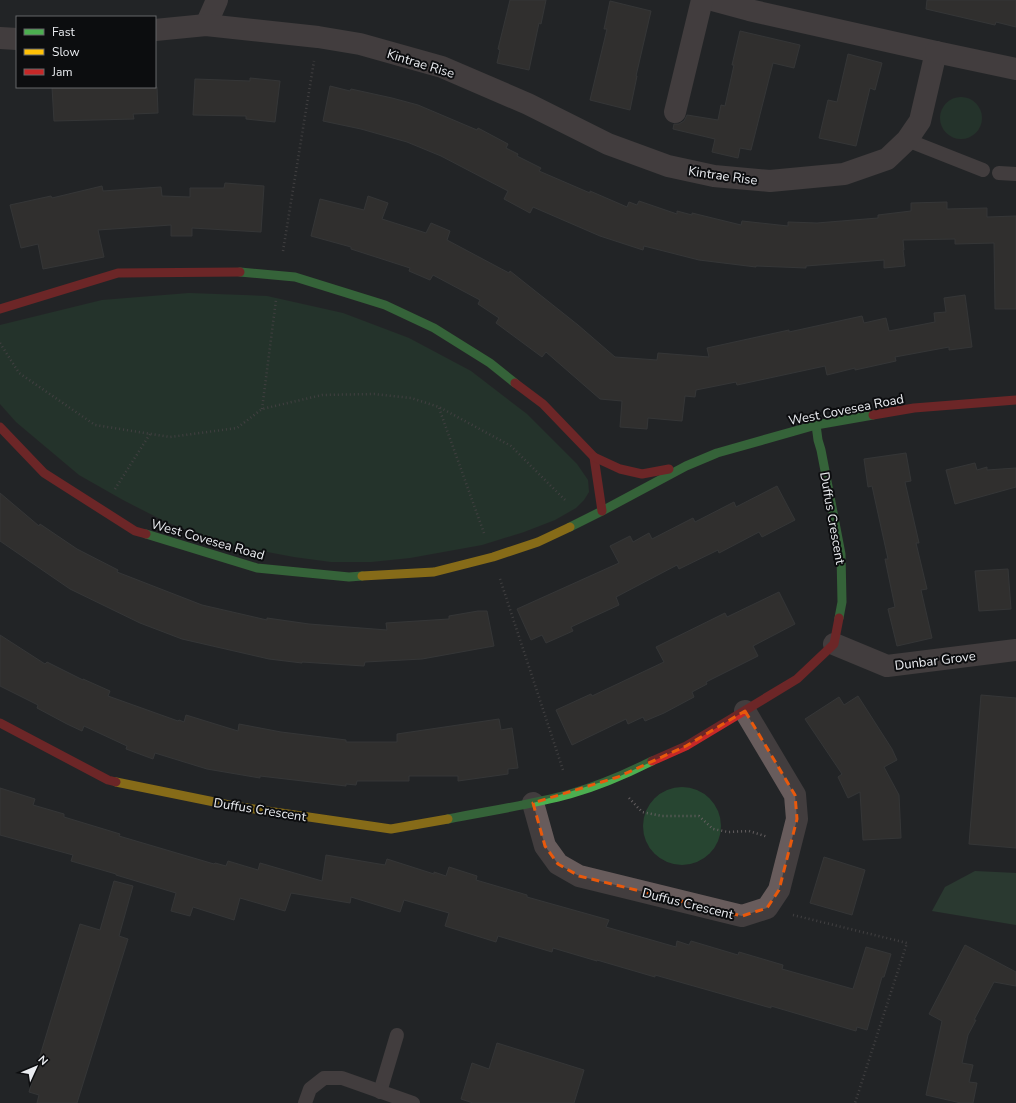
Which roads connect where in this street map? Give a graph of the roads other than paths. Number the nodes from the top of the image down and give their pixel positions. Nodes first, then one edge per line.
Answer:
1 (217, 0) edge
2 (702, 0) edge
3 (712, 0) edge
4 (206, 25) junction
5 (156, 30) edge
6 (0, 38) edge
7 (16, 39) edge
8 (936, 52) junction
9 (1016, 68) edge
10 (675, 112) dead end
11 (907, 140) junction
12 (983, 170) dead end
13 (999, 173) dead end
14 (1016, 174) edge
15 (0, 309) edge
16 (1016, 400) edge
17 (816, 425) junction
18 (0, 427) edge
19 (594, 457) junction
20 (686, 466) junction
21 (602, 511) junction
22 (834, 644) junction
23 (1016, 650) edge
24 (745, 711) junction
25 (0, 723) edge
26 (533, 803) junction
27 (397, 1035) dead end
28 (380, 1092) junction
29 (305, 1103) edge
30 (413, 1103) edge

1 - 4 street
2 - 10 street
3 - 8 street
4 - 5 street, Kintrae Rise
4 - 11 street, Kintrae Rise
6 - 7 street
8 - 9 street
8 - 11 street, Kintrae Rise
11 - 12 lane
13 - 14 lane
15 - 19 street, West Covesea Road
16 - 17 street, West Covesea Road
17 - 20 street, West Covesea Road
17 - 22 street, Duffus Crescent
18 - 21 street, West Covesea Road
19 - 20 street, West Covesea Road
19 - 21 street
20 - 21 street, West Covesea Road
22 - 23 street, Dunbar Grove
22 - 24 street, Duffus Crescent
24 - 26 street, Duffus Crescent
24 - 26 street, Duffus Crescent
25 - 26 street, Duffus Crescent
27 - 28 lane
28 - 29 lane
28 - 30 lane

